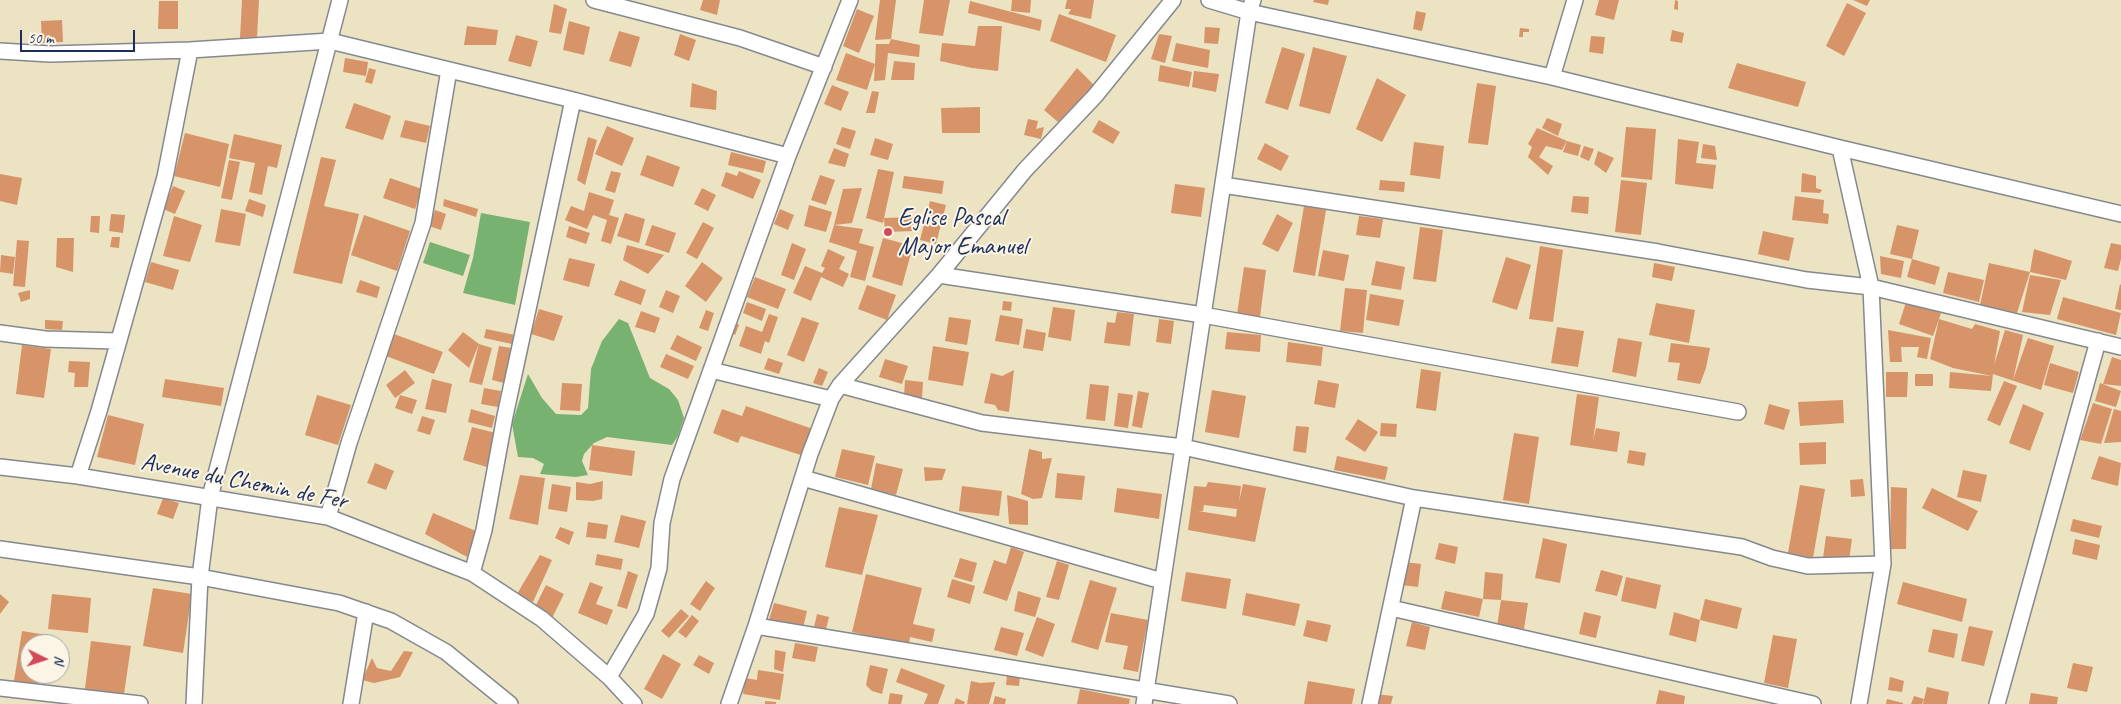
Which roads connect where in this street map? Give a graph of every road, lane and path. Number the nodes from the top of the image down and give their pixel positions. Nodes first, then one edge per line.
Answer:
1 (340, 0) edge
2 (594, 0) edge
3 (850, 0) edge
4 (1173, 0) edge
5 (1210, 0) edge
6 (1575, 0) edge
7 (1251, 6) edge
8 (330, 41) junction
9 (190, 50) junction
10 (0, 51) edge
11 (824, 67) junction
12 (449, 70) junction
13 (1552, 77) junction
14 (572, 100) junction
15 (1840, 148) junction
16 (788, 156) junction
17 (1223, 185) junction
18 (2121, 214) edge
19 (939, 275) junction
20 (1871, 287) junction
21 (1203, 314) junction
22 (0, 334) edge
23 (117, 341) junction
24 (2098, 341) junction
25 (2121, 347) edge
26 (711, 370) junction
27 (840, 385) junction
28 (831, 399) junction
29 (1738, 412) dead end
30 (1183, 447) junction
31 (0, 467) edge
32 (78, 476) junction
33 (803, 478) junction
34 (210, 497) junction
35 (1414, 498) junction
36 (328, 517) junction
37 (0, 548) edge
38 (1883, 564) junction
39 (472, 573) junction
40 (200, 577) junction
41 (1162, 581) junction
42 (1391, 608) junction
43 (366, 612) junction
44 (756, 626) junction
45 (609, 677) junction
46 (0, 688) edge
47 (1145, 697) edge
48 (140, 704) edge
49 (194, 704) edge
50 (351, 704) edge
51 (510, 704) edge
52 (634, 704) edge
53 (729, 704) edge
54 (1229, 704) edge
55 (1370, 704) edge
56 (1813, 704) edge
57 (1859, 704) edge
58 (1997, 704) edge

1 - 8 street
2 - 11 street
3 - 11 street
4 - 19 street
5 - 7 street
6 - 13 street
7 - 13 street
7 - 17 street
8 - 9 street
8 - 12 street
8 - 34 street
9 - 10 street
9 - 23 street
11 - 16 street
12 - 14 street
12 - 36 street
13 - 15 street
14 - 16 street
14 - 39 street
15 - 18 street
15 - 20 street
16 - 26 street
17 - 20 street
17 - 21 street
19 - 21 street
19 - 27 street
20 - 24 street
20 - 38 street
21 - 29 street
21 - 30 street
22 - 23 street
23 - 32 street
24 - 25 street
24 - 58 street
26 - 28 street
26 - 45 street
27 - 28 street
27 - 30 street
28 - 33 street
30 - 35 street
30 - 41 street
31 - 32 street, Avenue du Chemin de Fer
32 - 34 street, Avenue du Chemin de Fer
33 - 41 street
33 - 44 street
34 - 36 street, Avenue du Chemin de Fer
34 - 40 street
35 - 38 street
35 - 42 street
36 - 39 street, Avenue du Chemin de Fer
37 - 40 street
38 - 57 street
39 - 45 street, Avenue du Chemin de Fer
40 - 43 street
40 - 49 street
41 - 47 street
42 - 55 street
42 - 56 street
43 - 50 street
43 - 51 street
44 - 47 street
44 - 53 street
45 - 52 street, Avenue du Chemin de Fer
46 - 48 street
47 - 54 street

